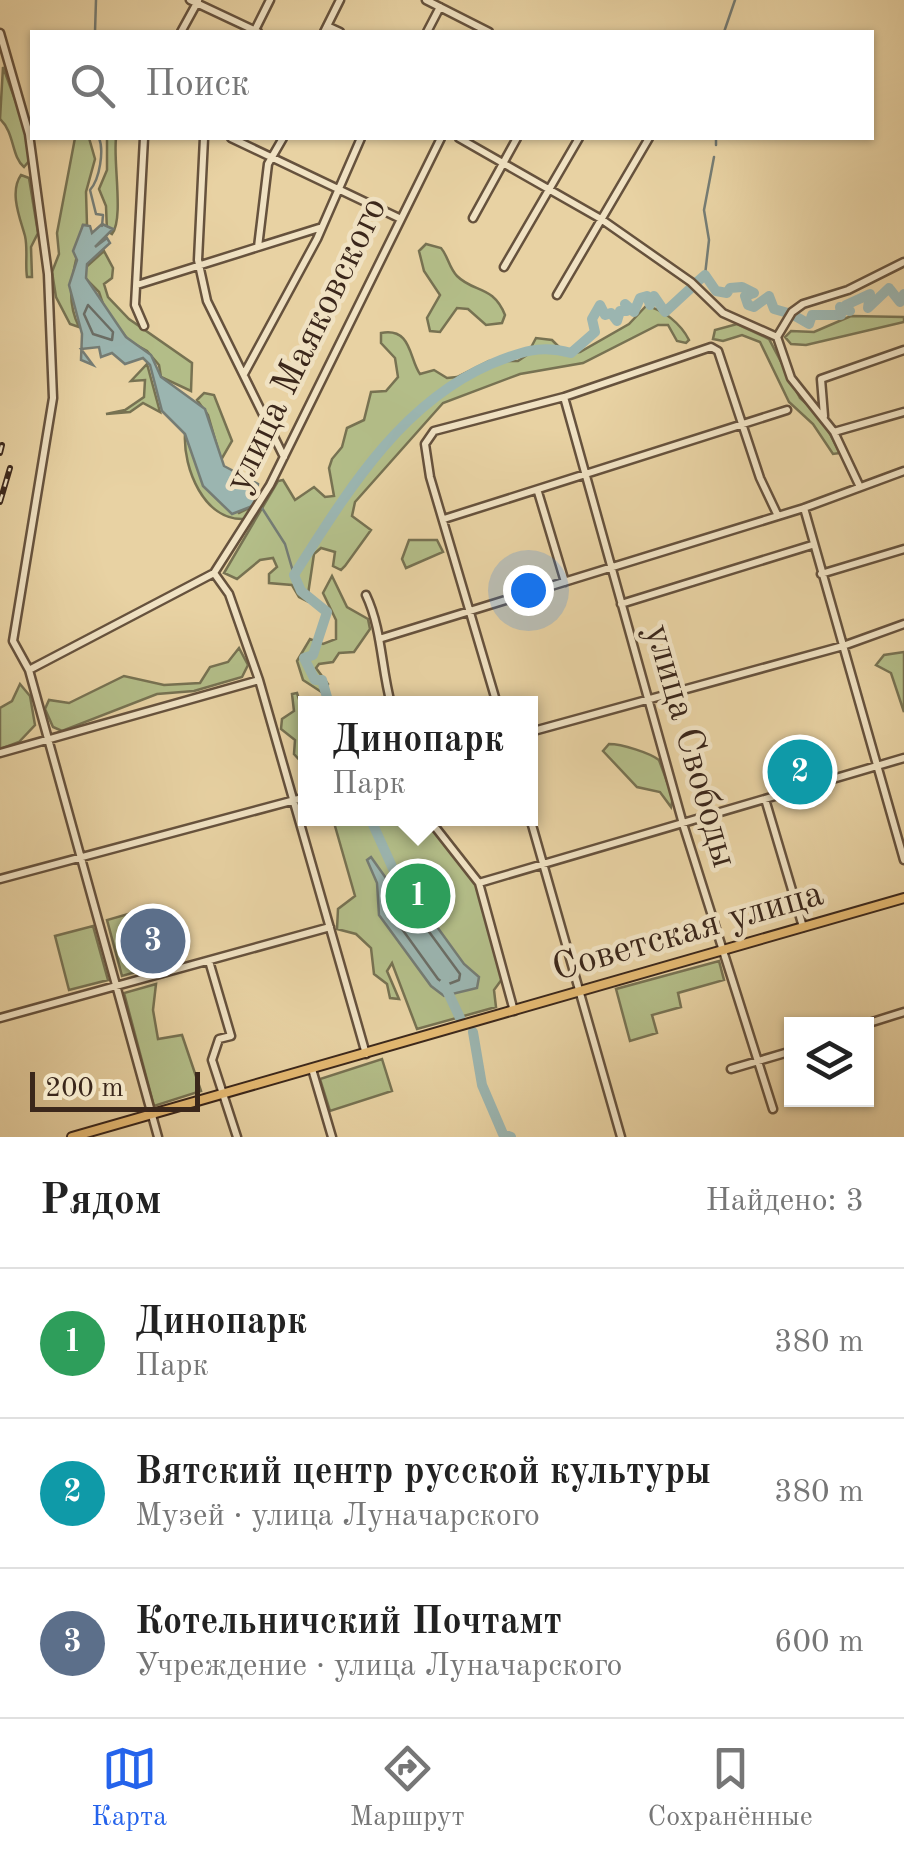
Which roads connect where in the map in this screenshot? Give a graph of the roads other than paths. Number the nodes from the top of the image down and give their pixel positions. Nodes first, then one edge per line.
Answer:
1 (270, 0) edge
2 (340, 0) edge
3 (426, 0) edge
4 (195, 1) edge
5 (440, 7) junction
6 (326, 29) edge
7 (182, 30) edge
8 (252, 30) edge
9 (257, 30) edge
10 (427, 30) edge
11 (485, 30) edge
12 (0, 33) edge
13 (144, 140) edge
14 (204, 140) edge
15 (236, 140) edge
16 (282, 140) edge
17 (360, 140) edge
18 (440, 140) edge
19 (463, 140) edge
20 (516, 140) edge
21 (578, 140) edge
22 (648, 140) edge
23 (273, 156) junction
24 (503, 162) junction
25 (551, 187) junction
26 (337, 188) junction
27 (473, 218) dead end
28 (400, 219) junction
29 (601, 219) junction
30 (319, 228) junction
31 (258, 247) junction
32 (904, 262) edge
33 (199, 266) junction
34 (504, 267) dead end
35 (136, 285) junction
36 (557, 295) dead end
37 (144, 326) dead end
38 (777, 336) junction
39 (904, 350) edge
40 (243, 375) junction
41 (564, 396) junction
42 (787, 410) dead end
43 (904, 412) edge
44 (824, 417) junction
45 (745, 426) junction
46 (834, 432) junction
47 (284, 457) junction
48 (904, 471) edge
49 (584, 477) junction
50 (859, 485) junction
51 (538, 492) junction
52 (804, 508) junction
53 (778, 516) junction
54 (444, 520) junction
55 (812, 545) junction
56 (904, 549) edge
57 (611, 567) junction
58 (214, 574) junction
59 (821, 574) junction
60 (565, 582) junction
61 (366, 595) dead end
62 (620, 604) junction
63 (470, 610) junction
64 (904, 624) edge
65 (379, 638) junction
66 (843, 646) junction
67 (28, 670) junction
68 (259, 680) junction
69 (390, 696) edge
70 (495, 696) edge
71 (647, 700) junction
72 (538, 730) edge
73 (49, 740) junction
74 (0, 754) edge
75 (904, 758) edge
76 (878, 766) junction
77 (298, 799) edge
78 (765, 799) junction
79 (294, 800) junction
80 (298, 814) edge
81 (683, 824) junction
82 (301, 826) edge
83 (434, 826) edge
84 (532, 826) edge
85 (82, 856) junction
86 (904, 860) edge
87 (544, 864) junction
88 (0, 879) edge
89 (479, 883) junction
90 (904, 898) edge
91 (330, 927) junction
92 (803, 927) junction
93 (722, 951) junction
94 (209, 962) junction
95 (117, 986) junction
96 (580, 990) junction
97 (514, 1011) junction
98 (904, 1012) edge
99 (0, 1018) edge
100 (874, 1021) edge
101 (784, 1053) edge
102 (366, 1054) junction
103 (755, 1062) junction
104 (731, 1068) dead end
105 (312, 1069) junction
106 (222, 1096) junction
107 (773, 1109) dead end
108 (152, 1116) junction
109 (72, 1137) edge
110 (158, 1137) edge
111 (237, 1137) edge
112 (332, 1137) edge
113 (620, 1137) edge

1 - 9 street
2 - 6 street
3 - 5 street
4 - 7 street
4 - 8 street
5 - 10 street
5 - 11 street
12 - 67 street
13 - 35 street
14 - 33 street
15 - 23 street
16 - 23 street
17 - 26 street
18 - 28 street, улица Маяковского
19 - 24 street
20 - 24 street
21 - 25 street
22 - 29 street
23 - 26 street
23 - 31 street
24 - 25 street
24 - 27 street
25 - 29 street
25 - 34 street
26 - 28 street
26 - 30 street
28 - 47 street, улица Маяковского
29 - 36 street
29 - 38 street
30 - 31 street
30 - 40 street
31 - 33 street
32 - 38 street
33 - 35 street
33 - 40 street
35 - 37 street
38 - 44 street
39 - 44 street
40 - 47 street
41 - 45 street
41 - 49 street, улица Свободы
41 - 54 street
42 - 45 street
43 - 46 street
44 - 46 street
45 - 49 street
45 - 53 street
46 - 50 street
47 - 58 street, улица Маяковского
48 - 50 street
49 - 51 street
49 - 57 street, улица Свободы
50 - 52 street
51 - 54 street
51 - 60 street
52 - 53 street
52 - 55 street
53 - 57 street
54 - 63 street
55 - 59 street
55 - 62 street
56 - 59 street
57 - 60 street
57 - 62 street, улица Свободы
58 - 67 street
58 - 68 street
59 - 66 street
60 - 63 street
61 - 65 street
62 - 71 street, улица Свободы
63 - 65 street
63 - 70 street
64 - 66 street
65 - 69 street
66 - 71 street
66 - 76 street
67 - 73 street
68 - 73 street
68 - 79 street
71 - 72 street
71 - 81 street, улица Свободы
73 - 74 street
73 - 85 street
75 - 76 street
76 - 78 street
76 - 86 street
77 - 79 street
78 - 81 street
78 - 92 street
79 - 80 street
79 - 85 street
81 - 87 street
81 - 93 street, улица Свободы
82 - 91 street
83 - 89 street
84 - 87 street
85 - 88 street
85 - 95 street
87 - 89 street
87 - 96 street
89 - 97 street
90 - 92 main road, Советская улица
91 - 94 street
91 - 102 street
92 - 93 main road, Советская улица
93 - 96 main road, Советская улица
93 - 103 street, улица Свободы
94 - 95 street
94 - 106 street
95 - 99 street
95 - 108 street
96 - 97 main road, Советская улица
96 - 113 street
97 - 102 main road, Советская улица
98 - 100 street
101 - 103 street
102 - 105 main road
103 - 104 street
103 - 107 street, улица Свободы
105 - 106 main road
105 - 112 street
106 - 108 main road
106 - 111 street
108 - 109 main road
108 - 110 street

